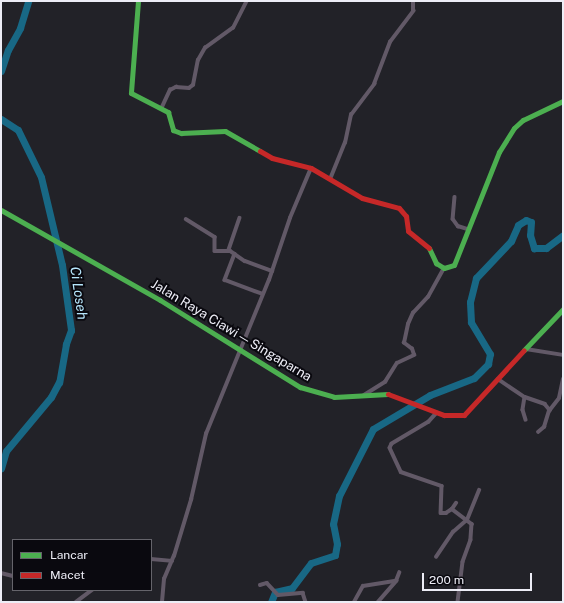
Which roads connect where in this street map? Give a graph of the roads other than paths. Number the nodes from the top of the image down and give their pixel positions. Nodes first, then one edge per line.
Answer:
1 (138, 1) edge
2 (247, 1) edge
3 (413, 1) edge
4 (563, 101) edge
5 (162, 107) junction
6 (311, 168) junction
7 (331, 177) junction
8 (455, 197) dead end
9 (1, 210) edge
10 (240, 218) dead end
11 (186, 219) dead end
12 (468, 229) junction
13 (230, 251) junction
14 (235, 254) junction
15 (444, 268) junction
16 (272, 271) junction
17 (263, 294) junction
18 (563, 309) edge
19 (239, 349) junction
20 (526, 349) junction
21 (563, 355) edge
22 (498, 379) junction
23 (563, 379) edge
24 (361, 396) junction
25 (525, 397) junction
26 (550, 410) junction
27 (437, 413) junction
28 (526, 420) dead end
29 (538, 432) dead end
30 (479, 490) dead end
31 (456, 503) dead end
32 (452, 509) junction
33 (468, 520) junction
34 (436, 557) dead end
35 (152, 559) edge
36 (172, 561) junction
37 (1, 573) edge
38 (399, 573) dead end
39 (12, 576) edge
40 (396, 581) junction
41 (260, 585) dead end
42 (91, 591) edge
43 (76, 602) edge
44 (162, 602) edge
45 (306, 602) edge
46 (354, 602) edge
47 (378, 602) edge
48 (458, 602) edge

1 - 5 street
2 - 5 street
3 - 7 street
4 - 12 street
5 - 6 street
6 - 7 street
6 - 16 street
7 - 15 street
8 - 12 street
9 - 19 street, Jalan Raya Ciawi — Singaparna
10 - 13 street
11 - 13 street
12 - 15 street
13 - 14 street
14 - 16 street
14 - 17 street
15 - 24 street
16 - 17 street
17 - 19 street
18 - 20 street, Jalan Raya Ciawi — Singaparna
19 - 24 street, Jalan Raya Ciawi — Singaparna
19 - 36 street
20 - 21 street
20 - 22 street, Jalan Raya Ciawi — Singaparna
22 - 25 street
22 - 27 street, Jalan Raya Ciawi — Singaparna
23 - 26 street
24 - 27 street, Jalan Raya Ciawi — Singaparna
25 - 26 street
25 - 28 street
26 - 29 street
27 - 32 street
30 - 33 street
31 - 32 street
32 - 33 street
33 - 34 street
33 - 48 street
35 - 36 street
36 - 44 street
37 - 39 street
38 - 40 street
40 - 46 street
40 - 47 street
41 - 45 street
42 - 43 street

